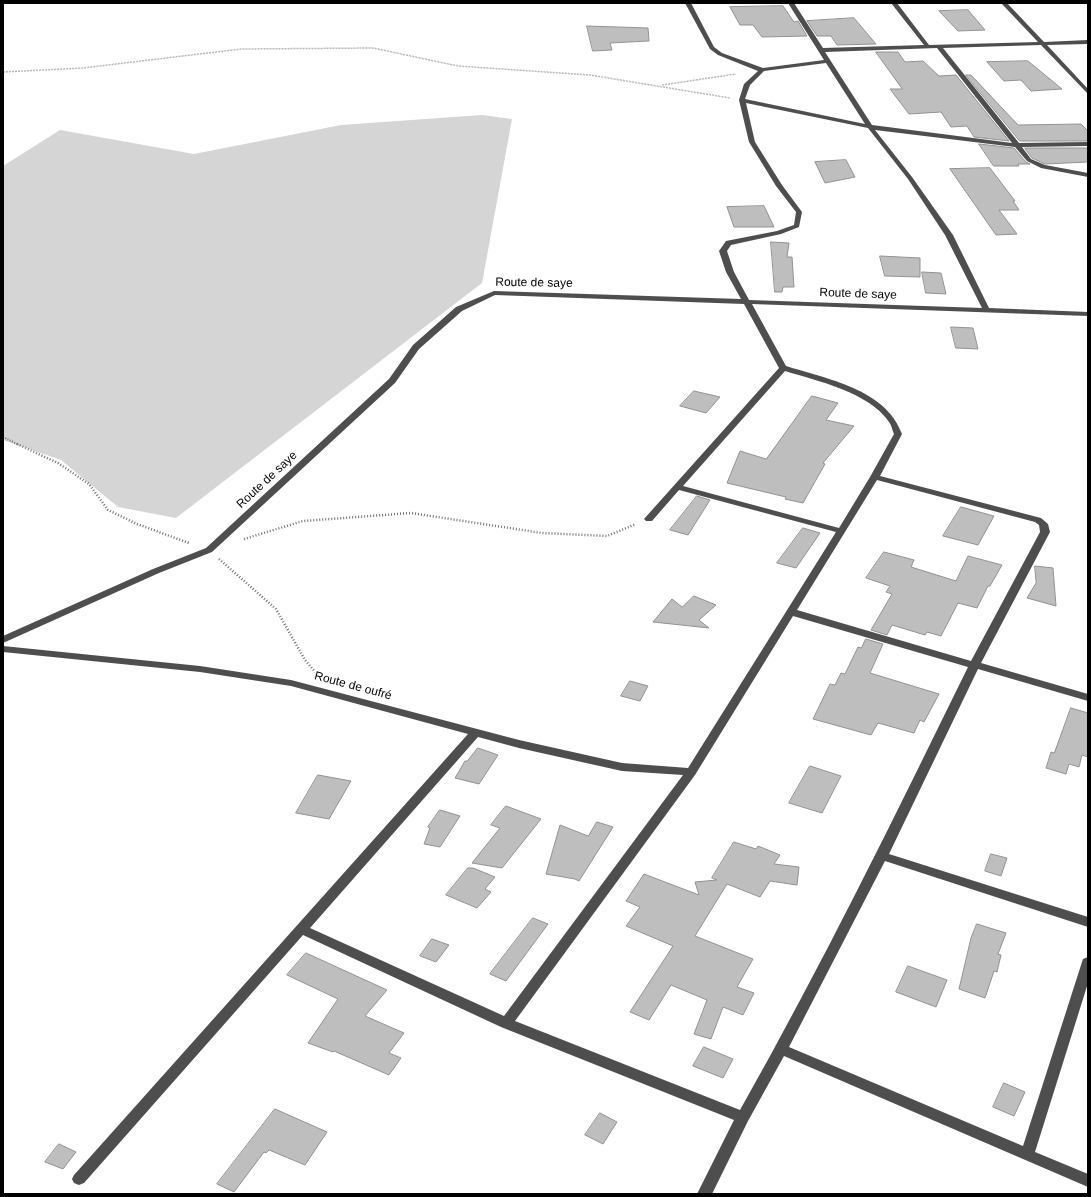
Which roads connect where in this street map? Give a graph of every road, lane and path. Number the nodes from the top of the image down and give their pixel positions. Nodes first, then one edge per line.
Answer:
1 (688, 3) edge
2 (791, 3) edge
3 (894, 3) edge
4 (1004, 3) edge
5 (1088, 42) edge
6 (1044, 44) junction
7 (939, 46) junction
8 (928, 47) junction
9 (822, 50) junction
10 (828, 61) junction
11 (762, 70) junction
12 (3, 72) edge
13 (659, 85) junction
14 (1088, 92) edge
15 (742, 100) junction
16 (870, 127) junction
17 (1088, 144) edge
18 (1016, 145) junction
19 (1088, 174) edge
20 (746, 302) junction
21 (987, 311) junction
22 (1088, 314) edge
23 (784, 368) junction
24 (874, 477) junction
25 (677, 487) junction
26 (648, 519) joint
27 (841, 531) junction
28 (238, 541) dead end
29 (790, 612) junction
30 (3, 640) edge
31 (3, 649) edge
32 (974, 666) junction
33 (1088, 698) edge
34 (475, 733) junction
35 (691, 772) junction
36 (882, 856) junction
37 (1088, 922) edge
38 (301, 929) junction
39 (1088, 962) edge
40 (506, 1023) junction
41 (781, 1049) junction
42 (743, 1117) junction
43 (1027, 1155) junction
44 (79, 1179) dead end
45 (1088, 1181) edge
46 (704, 1194) edge

1 - 11 street
2 - 9 street
3 - 8 street
4 - 6 street
5 - 6 street
6 - 7 street
6 - 14 street
7 - 8 street
7 - 18 street
8 - 9 street
9 - 10 street
10 - 11 street
10 - 16 street
11 - 13 path
11 - 15 street
12 - 13 path
13 - 15 path
15 - 16 street
15 - 20 street
16 - 18 street
16 - 21 street
17 - 18 street
18 - 19 street
20 - 21 street, Route de saye
20 - 23 street
20 - 30 street, Route de saye
21 - 22 street, Route de saye
23 - 24 street
23 - 25 street
24 - 27 street
24 - 32 street
25 - 26 street
25 - 27 street
26 - 28 path
27 - 29 street
29 - 32 street
29 - 35 street
31 - 34 street, Route de oufré
32 - 33 street
32 - 36 street
34 - 35 street, Route de oufré
34 - 38 street
35 - 40 street
36 - 37 street
36 - 41 street
38 - 40 street
38 - 44 street
39 - 43 street
40 - 42 street
41 - 42 street
41 - 43 street
42 - 46 street
43 - 45 street

